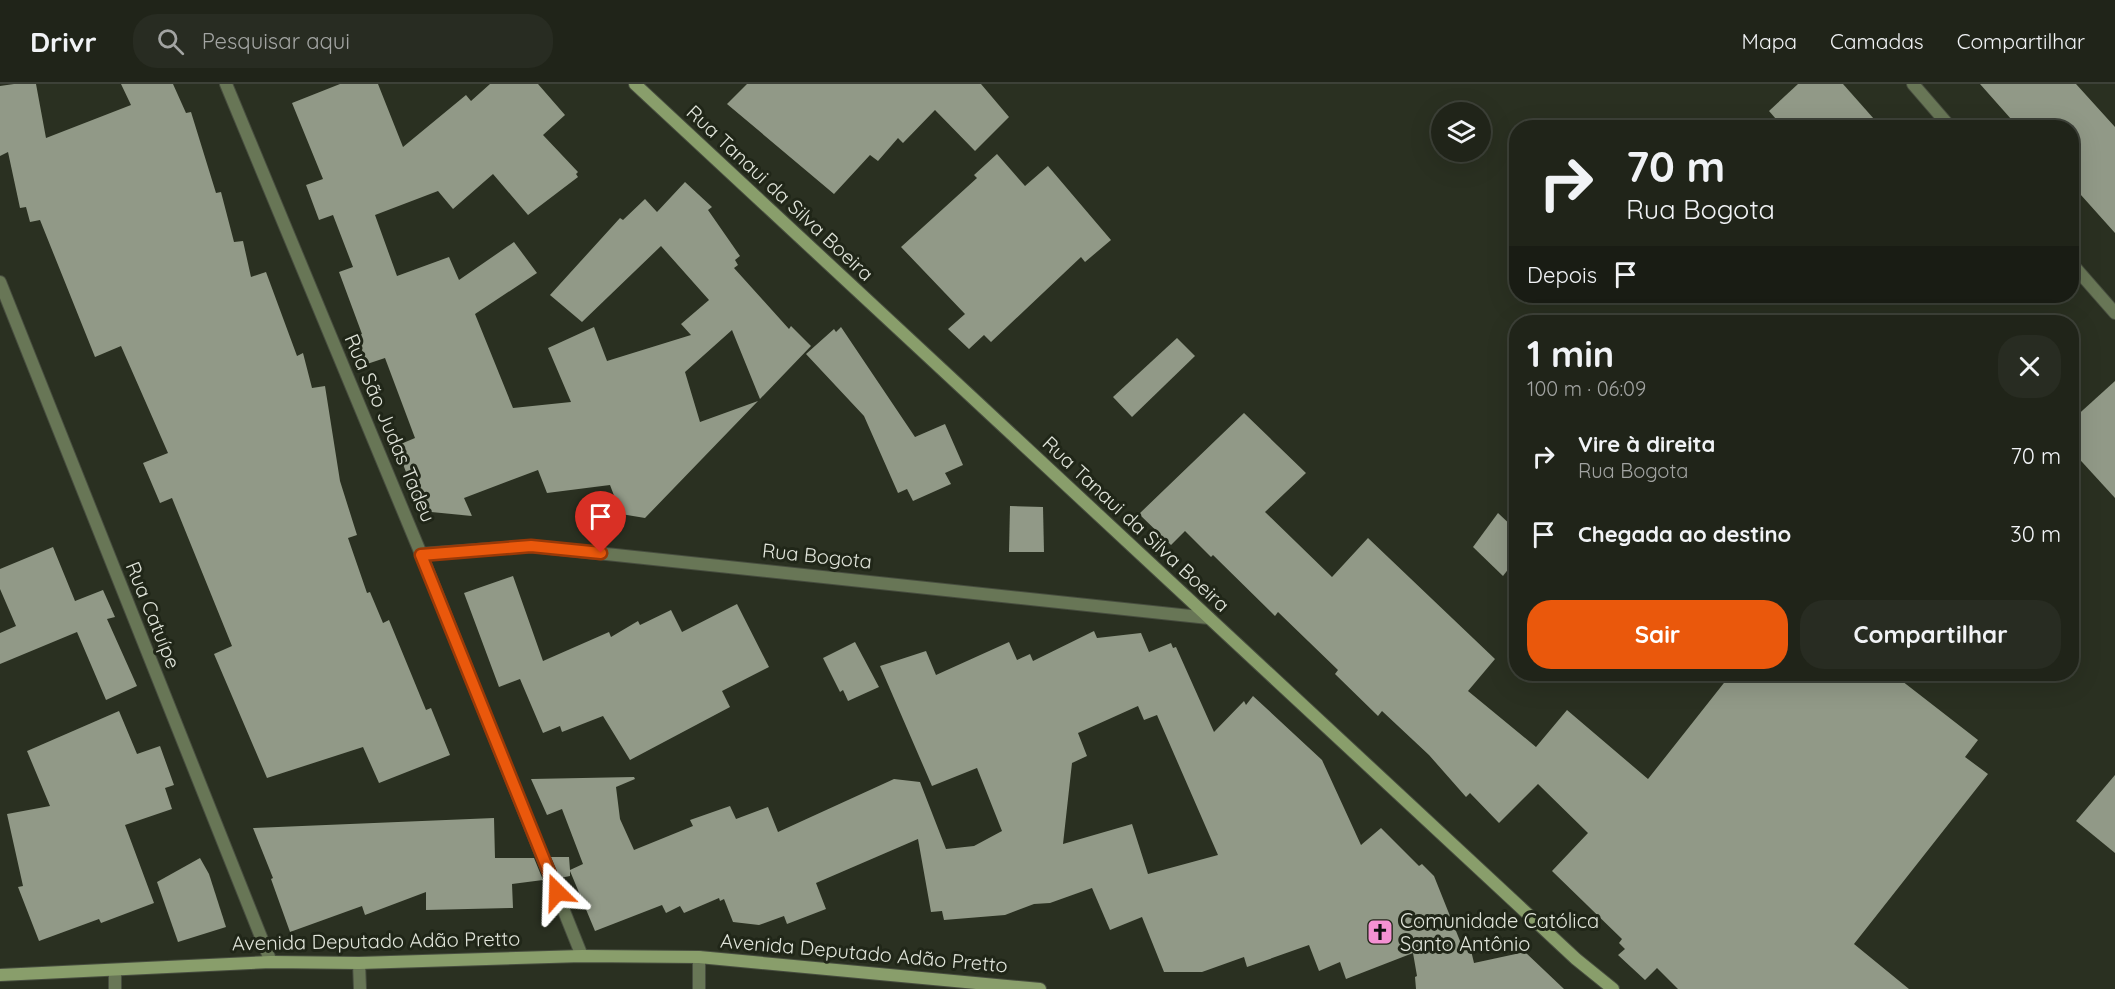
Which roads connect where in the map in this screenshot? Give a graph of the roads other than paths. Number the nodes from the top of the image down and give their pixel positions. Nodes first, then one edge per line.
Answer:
1 (226, 84) edge
2 (634, 84) edge
3 (1913, 84) edge
4 (1945, 120) edge
5 (2079, 272) edge
6 (0, 282) edge
7 (2115, 313) edge
8 (421, 555) junction
9 (1209, 618) junction
10 (582, 956) junction
11 (699, 957) junction
12 (271, 962) junction
13 (360, 963) junction
14 (115, 970) junction
15 (0, 975) edge
16 (115, 989) edge
17 (360, 989) edge
18 (699, 989) edge
19 (1041, 989) edge
20 (1613, 989) edge

1 - 8 street, Rua São Judas Tadeu
2 - 9 street, Rua Tanaui da Silva Boeira
3 - 4 street
5 - 7 street
6 - 12 street, Rua Catuípe
8 - 9 street, Rua Bogota
8 - 10 street, Rua São Judas Tadeu
9 - 20 street, Rua Tanaui da Silva Boeira
10 - 11 street, Avenida Deputado Adão Pretto
10 - 13 street, Avenida Deputado Adão Pretto
11 - 18 street
11 - 19 street, Avenida Deputado Adão Pretto
12 - 13 street, Avenida Deputado Adão Pretto
12 - 14 street, Avenida Deputado Adão Pretto
13 - 17 street
14 - 15 street, Avenida Deputado Adão Pretto
14 - 16 street

